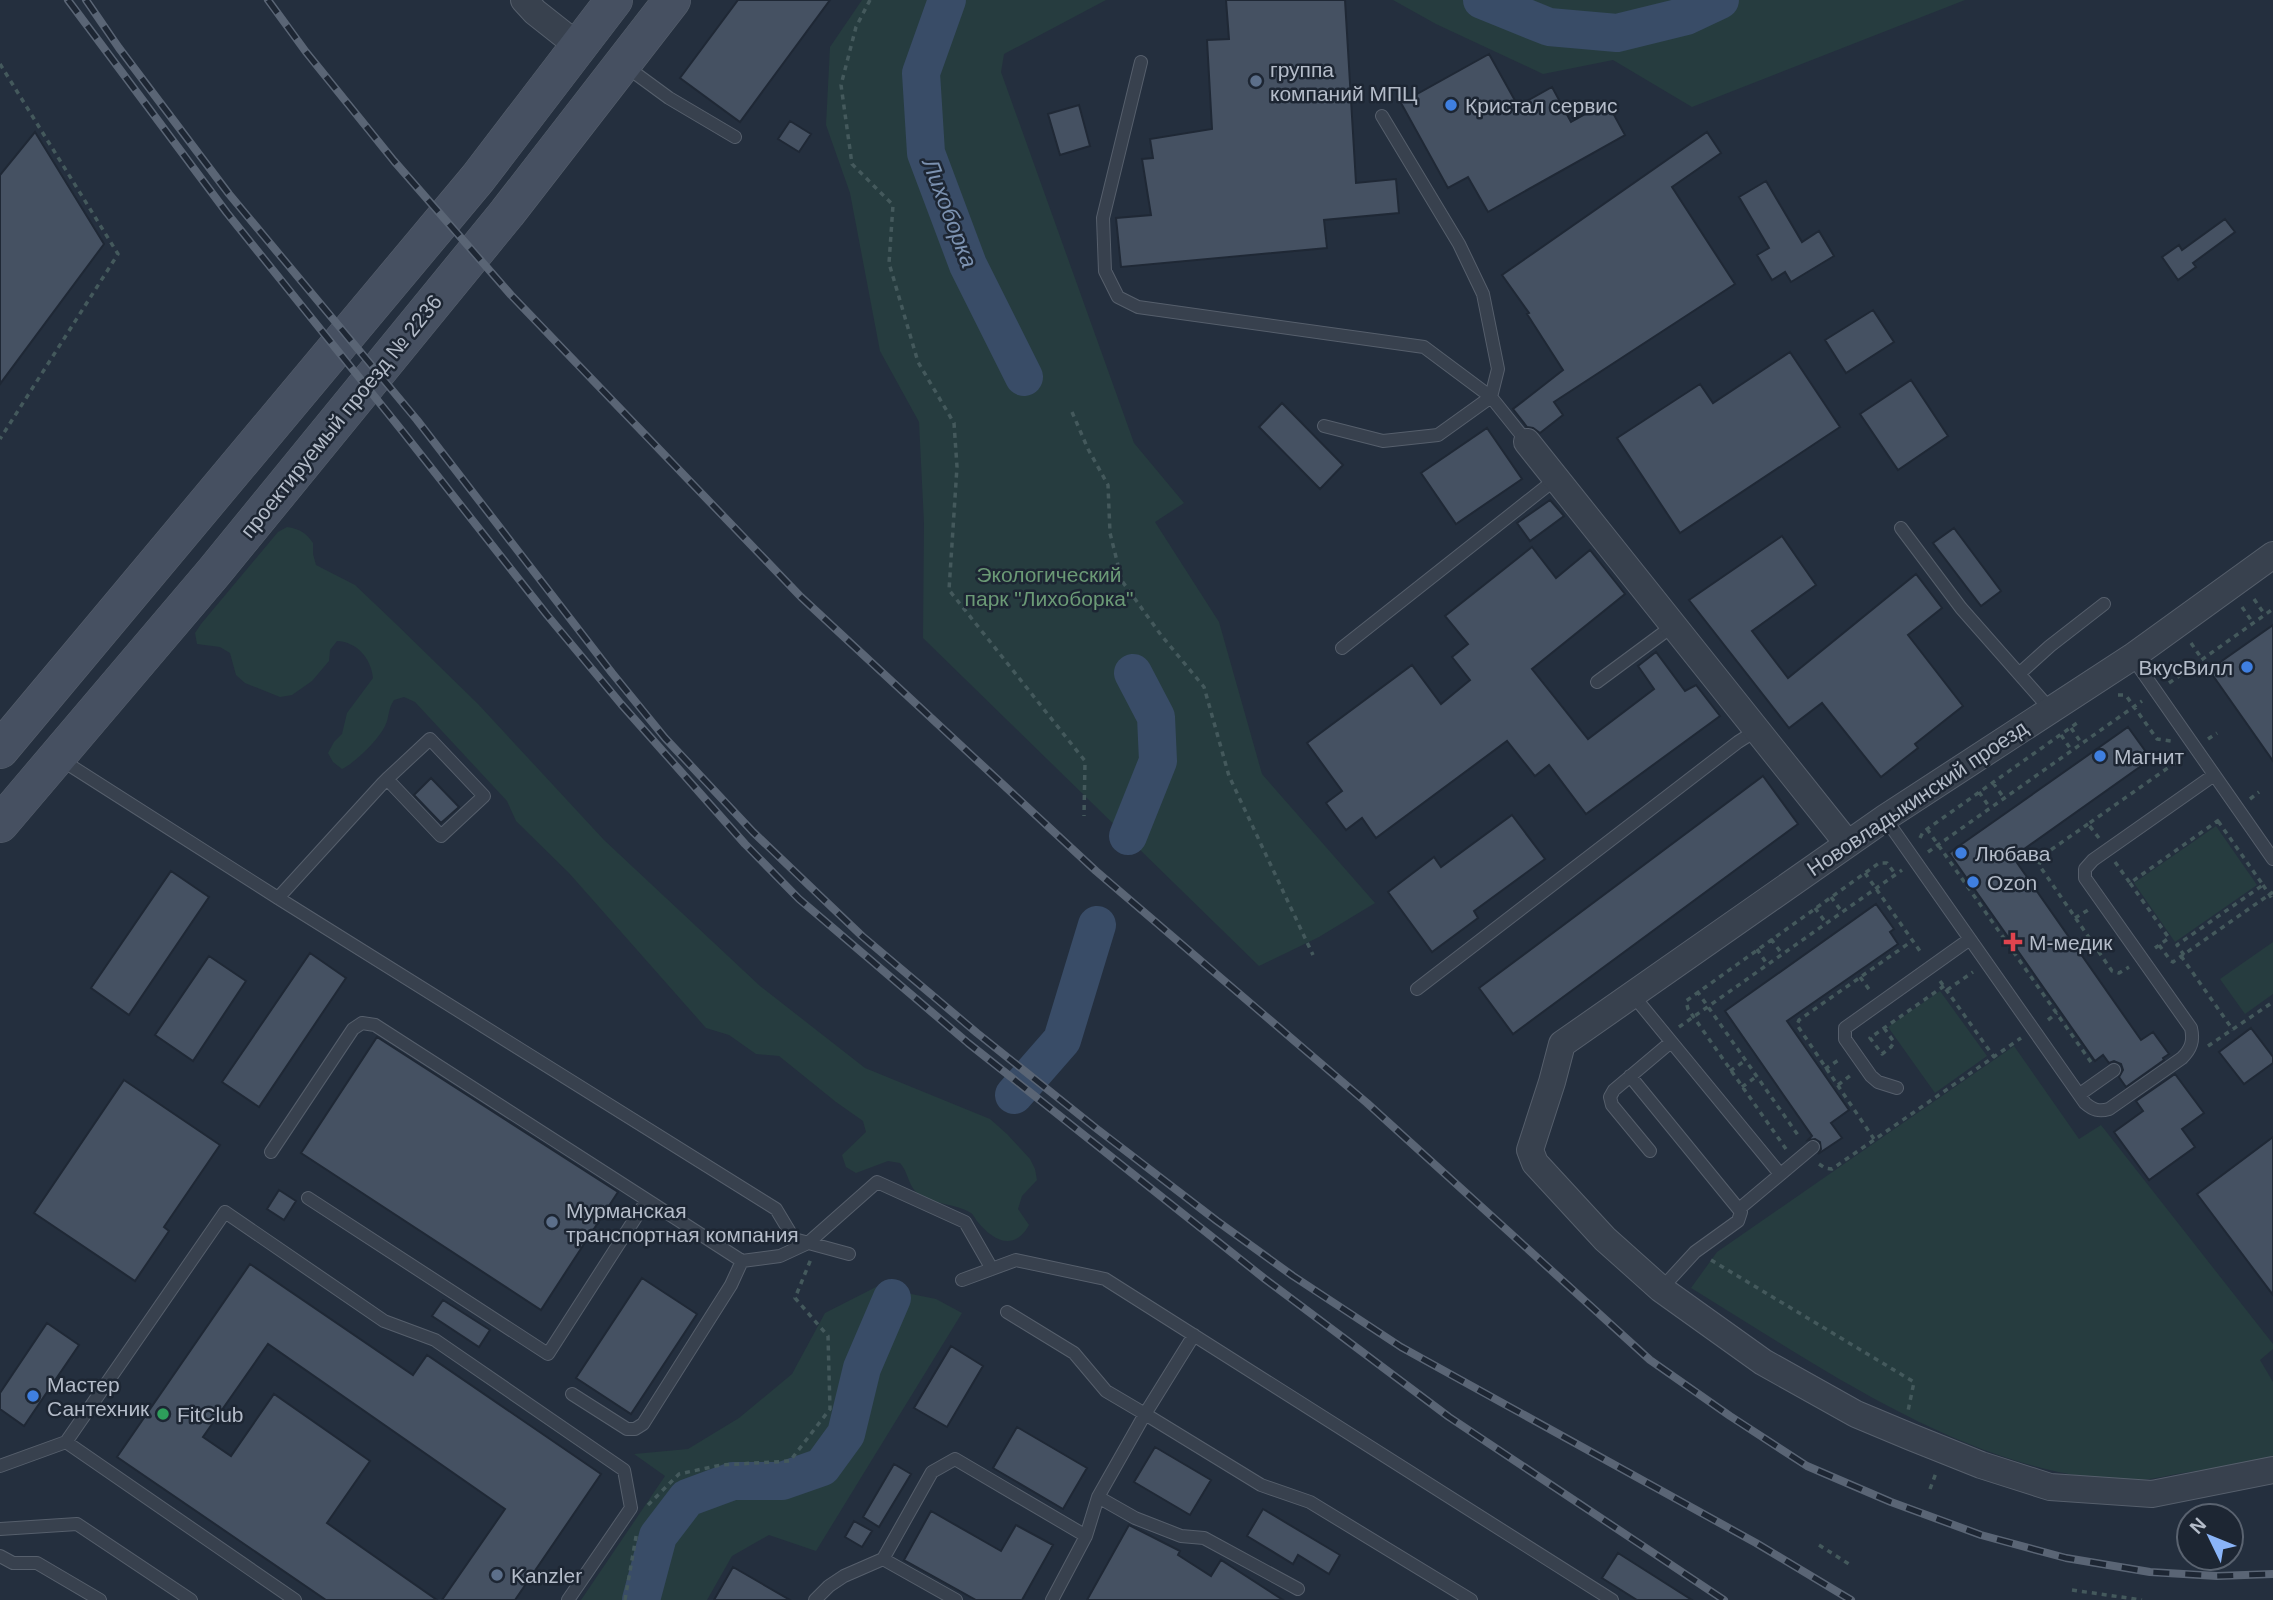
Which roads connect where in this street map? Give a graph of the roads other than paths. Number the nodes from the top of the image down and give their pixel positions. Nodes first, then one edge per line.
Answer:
1 (524, 0) edge
2 (614, 0) edge
3 (672, 0) edge
4 (578, 46) junction
5 (1141, 62) dead end
6 (624, 65) junction
7 (1382, 116) dead end
8 (735, 137) dead end
9 (1491, 397) junction
10 (1324, 426) dead end
11 (1527, 442) joint
12 (1556, 478) junction
13 (1901, 528) dead end
14 (2273, 555) edge
15 (2104, 604) dead end
16 (1674, 625) junction
17 (1342, 648) dead end
18 (2132, 657) junction
19 (2019, 674) junction
20 (1597, 682) dead end
21 (2050, 709) junction
22 (1757, 730) junction
23 (0, 750) edge
24 (57, 757) junction
25 (2214, 775) junction
26 (387, 779) junction
27 (1885, 818) junction
28 (0, 824) edge
29 (1848, 844) junction
30 (2273, 859) edge
31 (278, 898) junction
32 (1970, 939) junction
33 (1417, 989) dead end
34 (1632, 994) junction
35 (1669, 1039) junction
36 (2114, 1070) dead end
37 (1630, 1076) junction
38 (1897, 1088) dead end
39 (2080, 1094) junction
40 (1811, 1149) road end
41 (1650, 1151) dead end
42 (271, 1152) dead end
43 (1780, 1174) junction
44 (307, 1198) dead end
45 (647, 1200) junction
46 (1739, 1209) junction
47 (808, 1243) junction
48 (849, 1254) dead end
49 (742, 1261) junction
50 (992, 1269) junction
51 (962, 1280) dead end
52 (1661, 1289) junction
53 (1007, 1312) dead end
54 (1194, 1335) junction
55 (572, 1394) dead end
56 (1145, 1414) junction
57 (66, 1442) junction
58 (0, 1466) edge
59 (2273, 1470) edge
60 (1098, 1497) junction
61 (0, 1529) edge
62 (1086, 1536) junction
63 (0, 1557) edge
64 (883, 1559) junction
65 (1298, 1589) dead end
66 (100, 1600) edge
67 (191, 1600) edge
68 (295, 1600) edge
69 (568, 1600) edge
70 (815, 1600) edge
71 (956, 1600) edge
72 (1052, 1600) edge
73 (1471, 1600) edge
74 (1612, 1600) edge

1 - 4 street
2 - 4 main road
3 - 6 main road, проектируемый проезд № 2236
4 - 23 main road
5 - 9 lane
6 - 8 lane
6 - 24 main road, проектируемый проезд № 2236
7 - 9 lane
9 - 10 lane
9 - 11 lane
11 - 12 street
12 - 16 street
12 - 17 lane
13 - 19 lane
14 - 18 street, Нововладыкинский проезд
15 - 19 lane
16 - 20 lane
16 - 22 street
18 - 21 street, Нововладыкинский проезд
18 - 25 lane
19 - 21 lane
21 - 27 street, Нововладыкинский проезд
22 - 29 street
22 - 33 lane
24 - 28 main road, проектируемый проезд № 2236
24 - 31 lane
25 - 30 lane
25 - 39 lane
26 - 26 lane
26 - 31 lane
27 - 29 street, Нововладыкинский проезд
27 - 32 lane
29 - 34 street, Нововладыкинский проезд
31 - 47 lane
32 - 38 lane
32 - 39 lane
34 - 35 lane
34 - 52 street, Нововладыкинский проезд
35 - 37 lane
35 - 43 lane
36 - 39 lane
37 - 41 lane
37 - 46 lane
40 - 43 lane
42 - 45 lane
43 - 46 lane
44 - 45 lane
45 - 49 lane
46 - 52 lane
47 - 48 lane
47 - 49 lane
47 - 50 lane
49 - 55 lane
50 - 51 lane
50 - 54 lane
52 - 59 street
53 - 56 lane
54 - 56 lane
54 - 74 lane
56 - 60 lane
56 - 73 lane
57 - 58 lane
57 - 68 lane
57 - 69 lane
60 - 62 lane
60 - 65 lane
61 - 67 lane
62 - 64 lane
62 - 72 lane
63 - 66 lane
64 - 70 lane
64 - 71 lane

